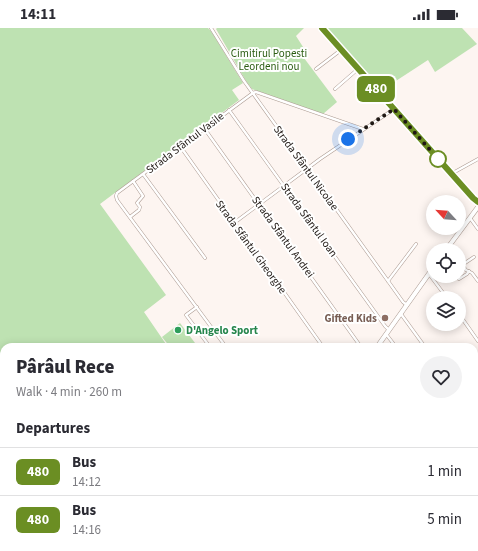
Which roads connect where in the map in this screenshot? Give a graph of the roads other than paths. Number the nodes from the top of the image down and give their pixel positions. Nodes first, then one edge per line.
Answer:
1 (211, 28) edge
2 (322, 28) edge
3 (341, 50) junction
4 (316, 69) dead end
5 (358, 69) junction
6 (335, 89) dead end
7 (253, 93) junction
8 (394, 109) junction
9 (229, 110) junction
10 (204, 128) junction
11 (363, 130) junction
12 (180, 146) junction
13 (478, 159) edge
14 (307, 169) junction
15 (143, 174) junction
16 (452, 174) junction
17 (133, 181) junction
18 (284, 186) junction
19 (478, 202) edge
20 (259, 204) junction
21 (478, 207) edge
22 (130, 217) junction
23 (470, 218) junction
24 (234, 223) junction
25 (478, 229) edge
26 (452, 243) edge
27 (416, 244) dead end
28 (474, 257) dead end
29 (205, 258) dead end
30 (466, 262) edge
31 (466, 270) edge
32 (469, 271) junction
33 (466, 275) edge
34 (426, 278) edge
35 (388, 281) junction
36 (478, 281) edge
37 (406, 305) junction
38 (197, 307) junction
39 (401, 314) junction
40 (466, 324) edge
41 (389, 330) junction
42 (386, 334) junction
43 (478, 341) edge
44 (207, 343) edge
45 (223, 343) edge
46 (320, 343) edge
47 (358, 343) edge
48 (380, 343) edge
49 (393, 343) edge
50 (422, 343) edge

1 - 7 street, Strada Sfântul Nicolae
2 - 3 street
3 - 4 street
3 - 5 street
5 - 6 street
5 - 8 street
7 - 9 street, Strada Sfântul Vasile
7 - 11 street
7 - 14 street, Strada Sfântul Nicolae
8 - 11 street
8 - 16 street
9 - 10 street, Strada Sfântul Vasile
9 - 18 street, Strada Sfântul Ioan
10 - 12 street, Strada Sfântul Vasile
10 - 20 street, Strada Sfântul Andrei
11 - 14 street
12 - 15 street, Strada Sfântul Vasile
12 - 24 street, Strada Sfântul Gheorghe
13 - 16 street
14 - 18 street
14 - 35 street, Strada Sfântul Nicolae
15 - 17 street
15 - 29 street, Strada Sfântul Vasile
16 - 19 street
17 - 22 street
17 - 22 street
18 - 20 street
18 - 41 street, Strada Sfântul Ioan
20 - 24 street
20 - 47 street, Strada Sfântul Andrei
21 - 23 main road
22 - 38 street
23 - 25 street
23 - 26 main road
24 - 46 street, Strada Sfântul Gheorghe
27 - 35 street
28 - 30 street
31 - 32 street
32 - 33 street
32 - 36 street
34 - 37 main road
35 - 37 street, Strada Sfântul Nicolae
37 - 39 main road
38 - 44 street
38 - 45 street
39 - 41 main road
39 - 50 street
40 - 43 street
41 - 42 main road
42 - 48 main road
42 - 49 street

